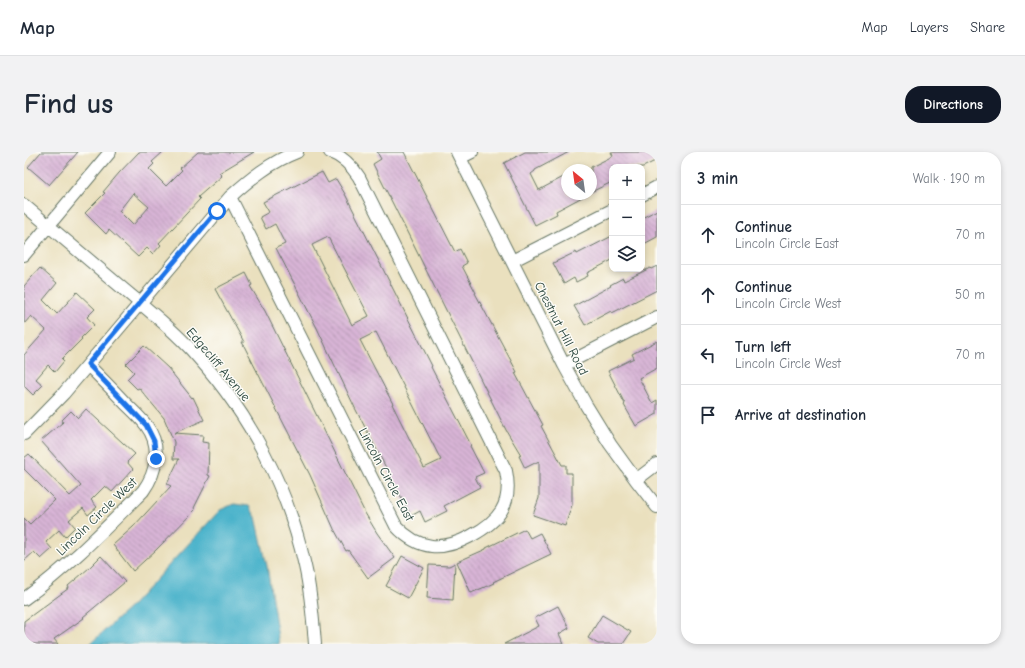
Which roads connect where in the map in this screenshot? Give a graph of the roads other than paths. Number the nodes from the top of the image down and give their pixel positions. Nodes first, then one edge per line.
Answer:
1 (110, 152) edge
2 (297, 152) edge
3 (330, 152) edge
4 (472, 152) edge
5 (459, 155) edge
6 (657, 187) edge
7 (645, 193) edge
8 (230, 197) junction
9 (24, 205) edge
10 (609, 212) edge
11 (48, 226) junction
12 (24, 255) edge
13 (512, 261) junction
14 (140, 303) junction
15 (657, 317) edge
16 (88, 364) junction
17 (564, 365) junction
18 (24, 434) edge
19 (657, 464) edge
20 (636, 480) junction
21 (657, 507) edge
22 (24, 600) edge
23 (315, 644) edge

1 - 11 street
2 - 8 street
3 - 8 street, Lincoln Circle East
4 - 5 street
5 - 13 street, Chestnut Hill Road
6 - 7 street
8 - 14 street
9 - 11 street, Edgecliff Avenue
10 - 13 street
11 - 12 street
11 - 14 street, Edgecliff Avenue
13 - 17 street, Chestnut Hill Road
14 - 16 street
14 - 23 street, Edgecliff Avenue
15 - 17 street
16 - 18 street
16 - 22 street, Lincoln Circle West
17 - 20 street, Chestnut Hill Road
19 - 20 street
20 - 21 street, Chestnut Hill Road

